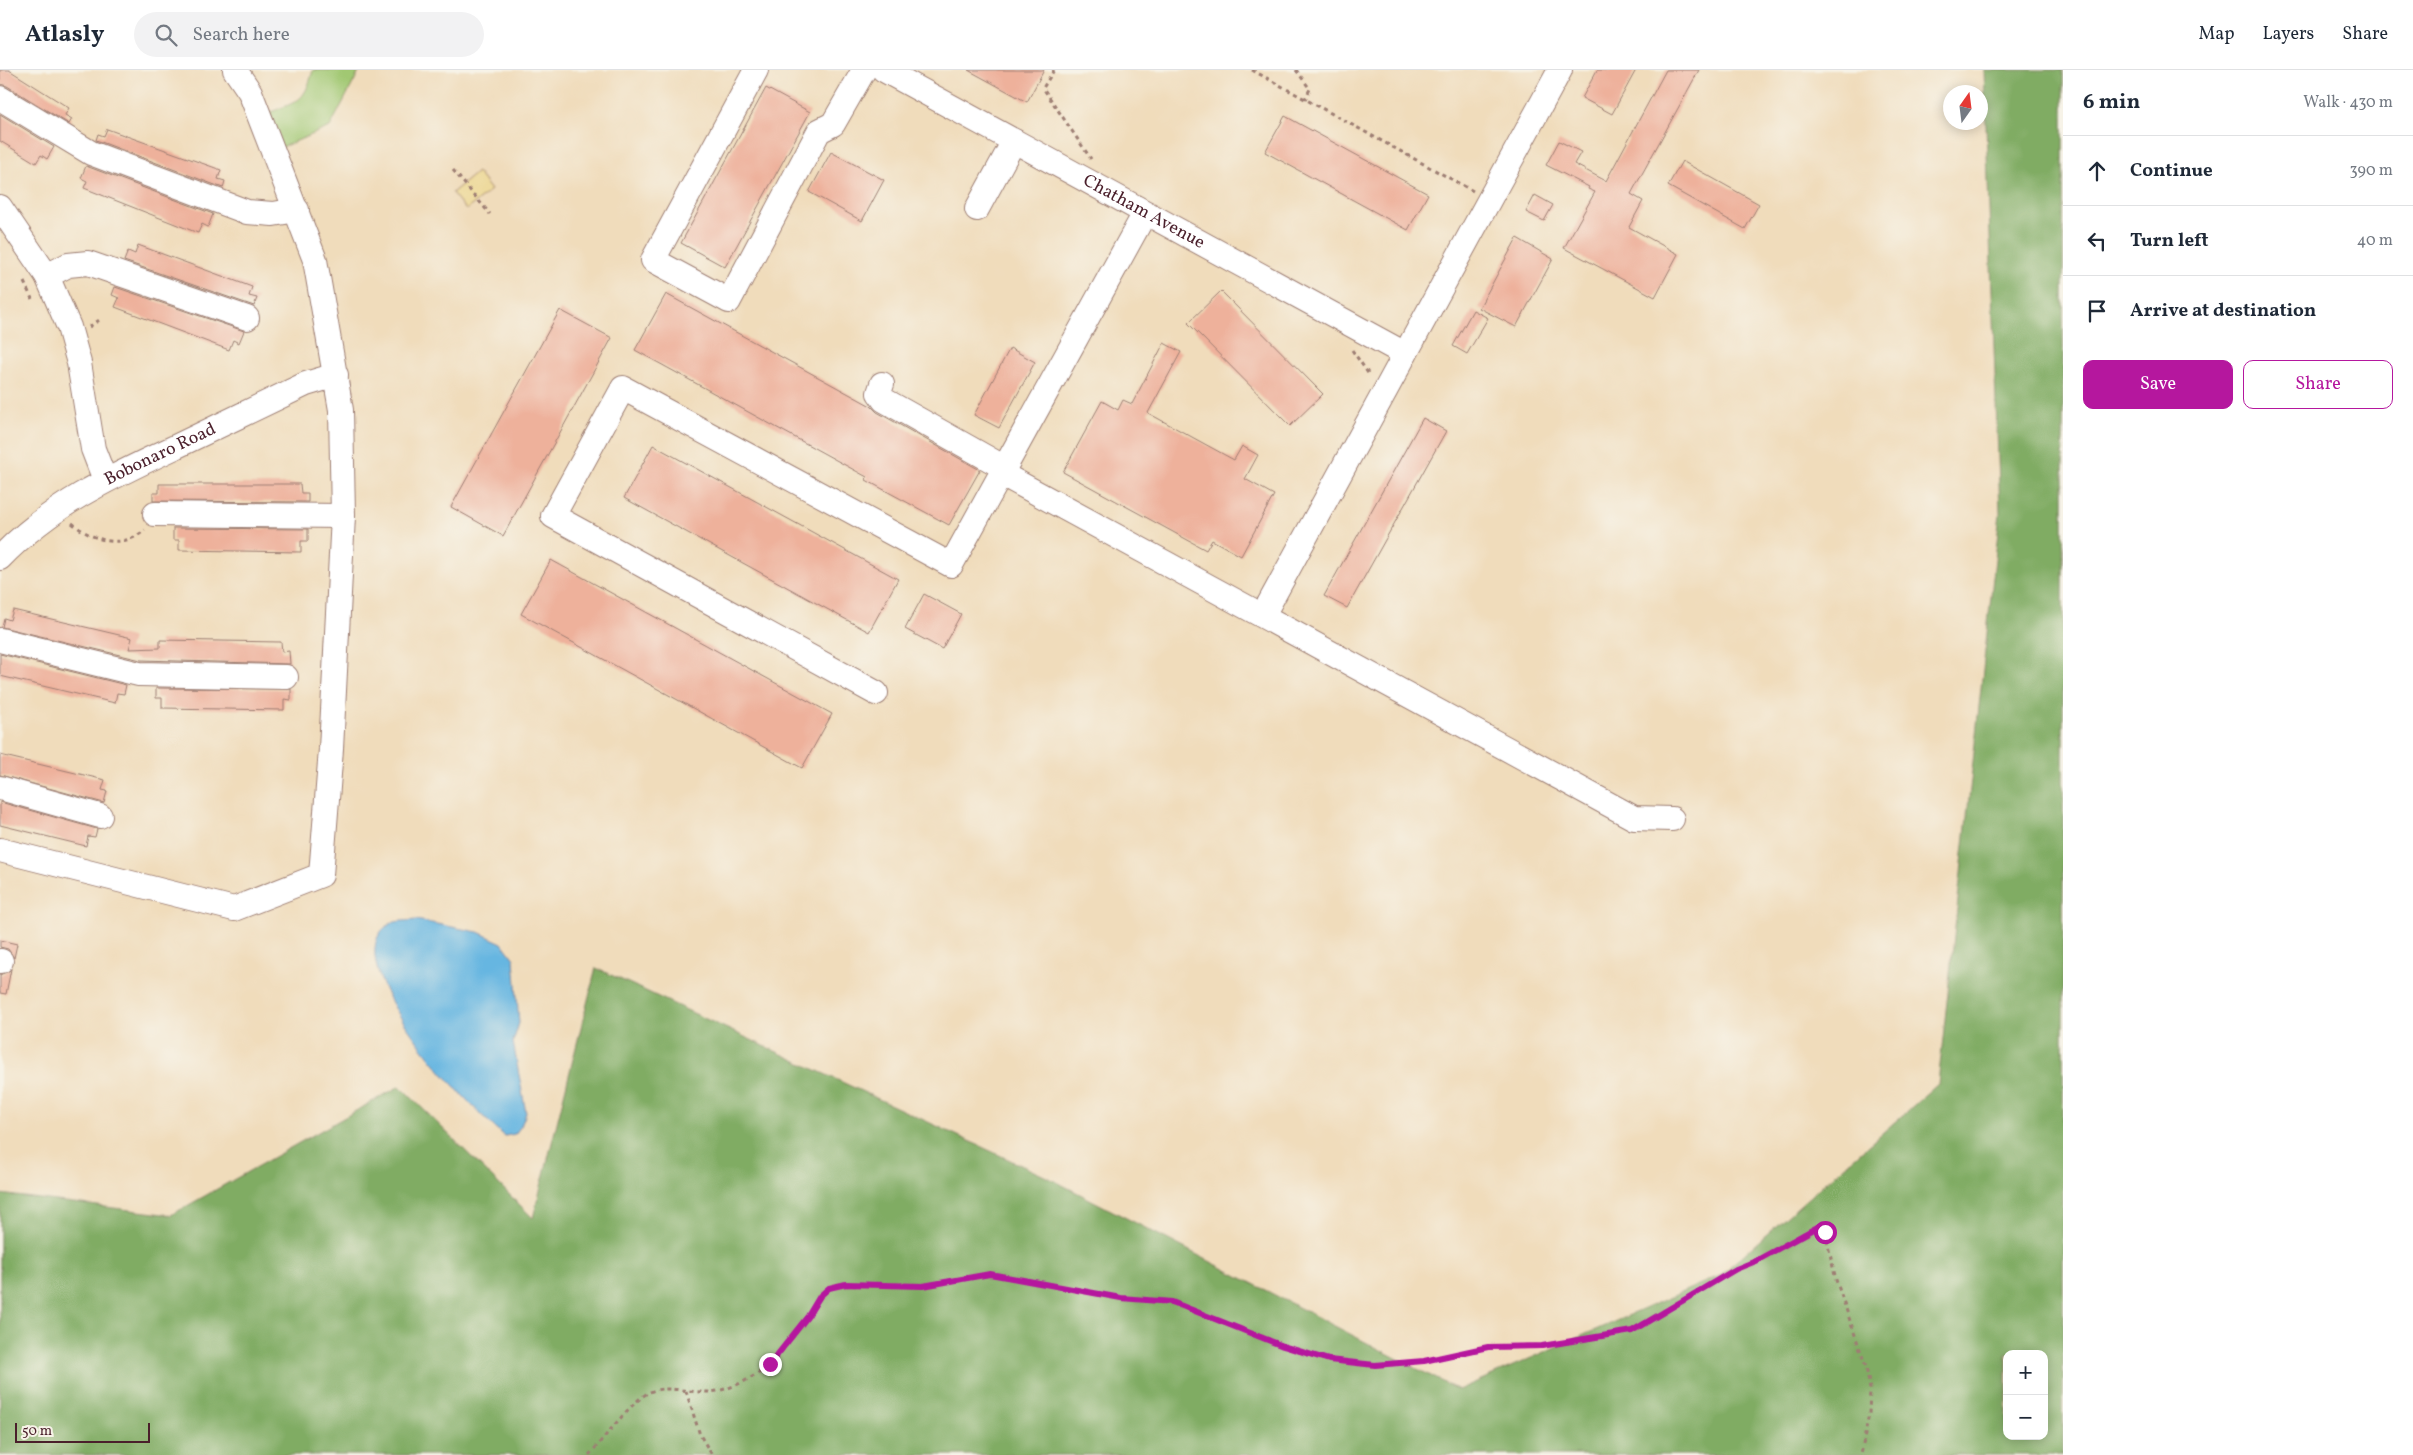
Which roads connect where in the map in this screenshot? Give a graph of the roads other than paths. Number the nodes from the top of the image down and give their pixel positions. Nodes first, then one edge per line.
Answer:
1 (235, 70) edge
2 (756, 70) edge
3 (864, 70) edge
4 (884, 70) edge
5 (1560, 70) edge
6 (0, 98) edge
7 (1014, 141) junction
8 (0, 207) edge
9 (977, 209) dead end
10 (297, 210) junction
11 (1145, 213) junction
12 (47, 276) junction
13 (247, 318) dead end
14 (1396, 350) junction
15 (336, 375) junction
16 (882, 384) dead end
17 (1004, 471) junction
18 (105, 480) junction
19 (155, 514) dead end
20 (343, 516) junction
21 (0, 558) edge
22 (1263, 615) junction
23 (0, 640) edge
24 (286, 676) dead end
25 (876, 693) dead end
26 (0, 788) edge
27 (100, 816) dead end
28 (1672, 819) dead end
29 (0, 850) edge

1 - 10 lane
2 - 3 lane
4 - 7 lane, Chatham Avenue
5 - 14 lane
6 - 10 lane
7 - 9 lane
7 - 11 lane, Chatham Avenue
8 - 12 lane
10 - 15 lane
11 - 14 lane, Chatham Avenue
11 - 17 lane
12 - 13 lane
12 - 18 lane
14 - 22 lane
15 - 18 lane, Bobonaro Road
15 - 20 lane
16 - 17 lane
17 - 22 lane
17 - 25 lane
18 - 21 lane, Bobonaro Road
19 - 20 lane
20 - 29 lane
22 - 28 lane
23 - 24 lane
26 - 27 lane

